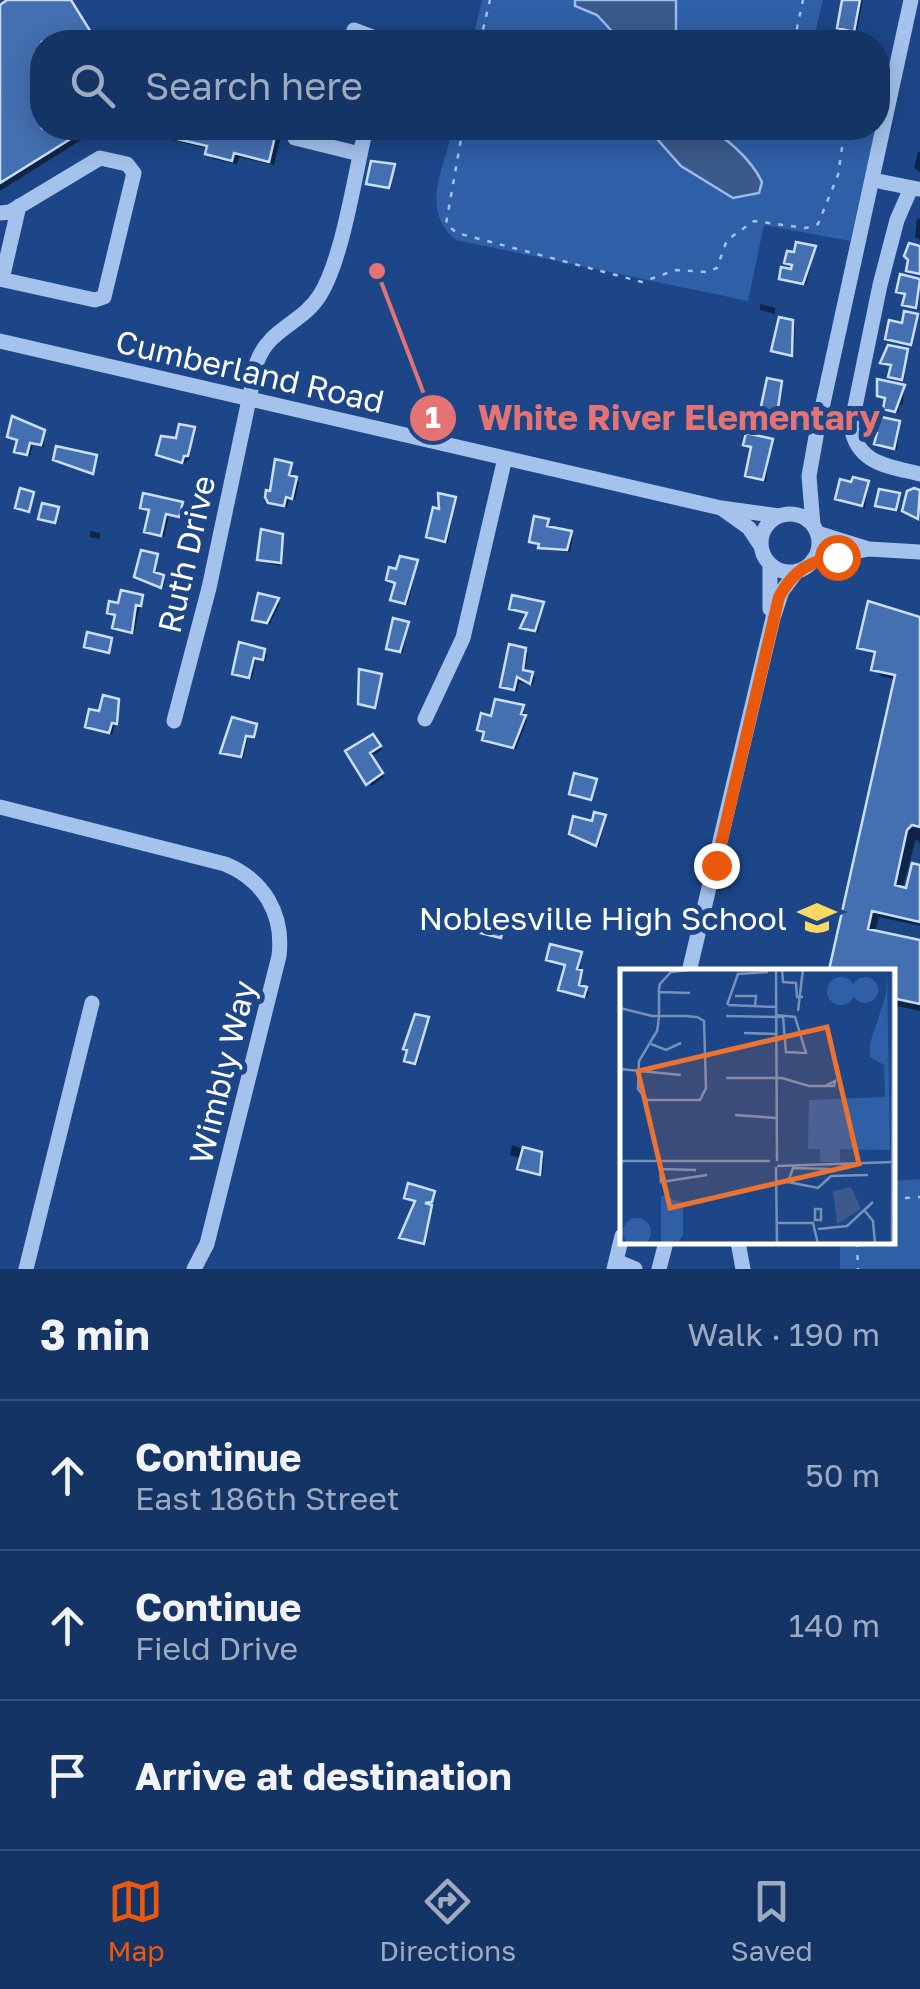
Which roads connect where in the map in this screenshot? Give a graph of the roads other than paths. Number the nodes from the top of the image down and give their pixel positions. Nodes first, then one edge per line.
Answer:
1 (911, 0) edge
2 (890, 99) edge
3 (302, 140) edge
4 (363, 140) edge
5 (881, 140) edge
6 (360, 154) junction
7 (873, 180) junction
8 (916, 189) edge
9 (19, 206) junction
10 (0, 212) edge
11 (1, 279) edge
12 (0, 340) edge
13 (249, 399) junction
14 (504, 458) junction
15 (920, 474) edge
16 (809, 476) junction
17 (720, 508) junction
18 (784, 514) junction
19 (815, 529) junction
20 (761, 546) junction
21 (868, 549) junction
22 (920, 552) edge
23 (813, 560) junction
24 (770, 564) junction
25 (797, 571) junction
26 (773, 618) junction
27 (425, 719) dead end
28 (174, 721) dead end
29 (0, 807) edge
30 (690, 969) edge
31 (92, 1003) dead end
32 (665, 1244) edge
33 (738, 1244) edge
34 (615, 1265) edge
35 (26, 1269) edge
36 (194, 1269) edge
37 (635, 1269) edge
38 (659, 1269) edge
39 (742, 1269) edge

1 - 2 street
3 - 6 street
4 - 6 street, Ruth Drive
5 - 7 street
6 - 13 street, Ruth Drive
7 - 8 street
7 - 16 street
8 - 15 street
9 - 10 street
9 - 11 street
9 - 11 street
12 - 13 street, Cumberland Road
13 - 14 street, Cumberland Road
13 - 28 street, Ruth Drive
14 - 17 street, Cumberland Road
14 - 27 street
16 - 18 street
16 - 19 street
17 - 18 street, Cumberland Road
17 - 20 street, Cumberland Road
18 - 19 street
18 - 20 street
19 - 21 street
19 - 23 street
20 - 24 street
21 - 22 street
21 - 23 street
23 - 25 street
24 - 25 street
24 - 26 street
25 - 26 street
26 - 30 street
29 - 36 street, Wimbly Way
31 - 35 street
32 - 38 street
33 - 39 street
34 - 37 street

